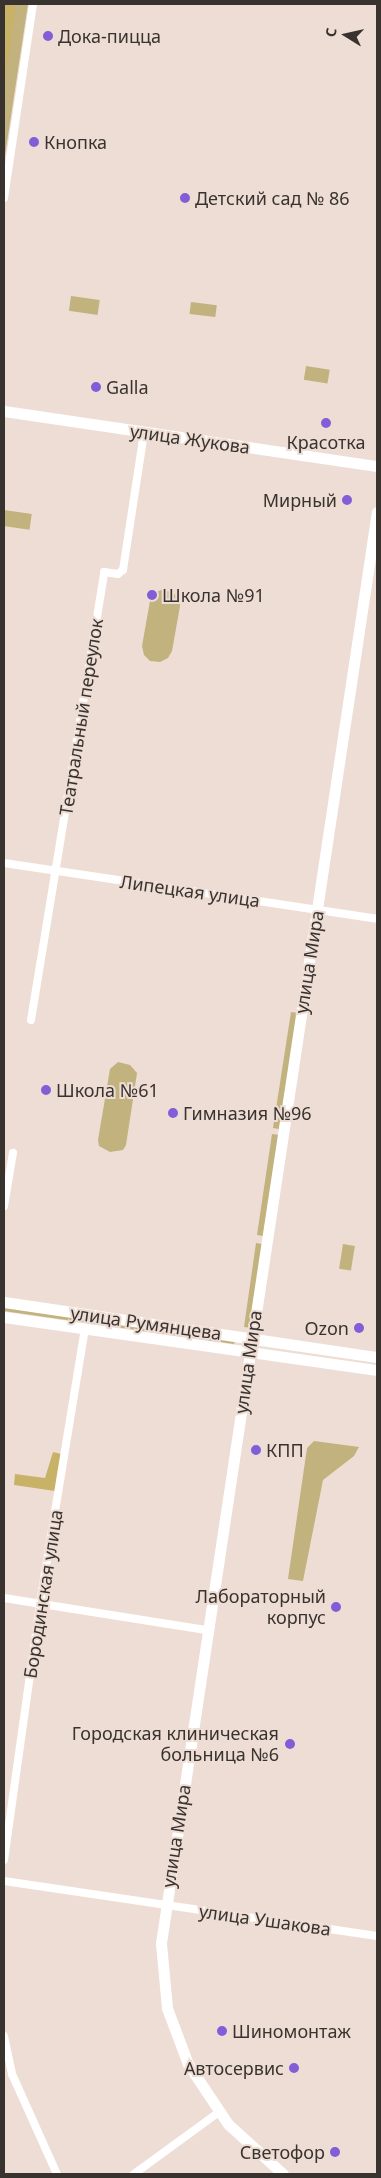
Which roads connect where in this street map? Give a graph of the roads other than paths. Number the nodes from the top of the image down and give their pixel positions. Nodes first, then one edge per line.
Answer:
1 (33, 4) edge
2 (4, 198) edge
3 (4, 411) edge
4 (144, 432) junction
5 (377, 466) edge
6 (377, 512) edge
7 (4, 863) edge
8 (56, 871) junction
9 (317, 910) junction
10 (377, 919) edge
11 (31, 1020) dead end
12 (12, 1153) dead end
13 (4, 1206) edge
14 (4, 1302) edge
15 (4, 1316) edge
16 (85, 1328) junction
17 (251, 1338) junction
18 (249, 1351) junction
19 (377, 1357) edge
20 (377, 1370) edge
21 (4, 1598) edge
22 (40, 1604) junction
23 (207, 1630) junction
24 (4, 1860) edge
25 (4, 1881) edge
26 (165, 1906) junction
27 (377, 1936) edge
28 (4, 2036) edge
29 (8, 2075) edge
30 (219, 2112) junction
31 (56, 2174) edge
32 (134, 2174) edge
33 (282, 2174) edge

1 - 2 street
3 - 4 main road, улица Жукова
4 - 5 main road, улица Жукова
4 - 8 street, Театральный переулок
6 - 9 main road, улица Мира
7 - 8 street, Липецкая улица
8 - 9 street, Липецкая улица
8 - 11 street, Театральный переулок
9 - 10 street, Липецкая улица
9 - 17 main road, улица Мира
12 - 13 street
14 - 17 main road, улица Румянцева
15 - 16 main road, улица Румянцева
16 - 18 main road, улица Румянцева
16 - 22 street, Бородинская улица
17 - 18 main road, улица Мира
17 - 19 main road, улица Румянцева
18 - 20 main road, улица Румянцева
18 - 23 main road, улица Мира
21 - 22 street
22 - 23 street
22 - 24 street, Бородинская улица
23 - 26 main road, улица Мира
25 - 26 street, улица Ушакова
26 - 27 street, улица Ушакова
26 - 30 main road, улица Мира
28 - 29 street
29 - 31 street
30 - 32 street
30 - 33 main road, улица Мира

